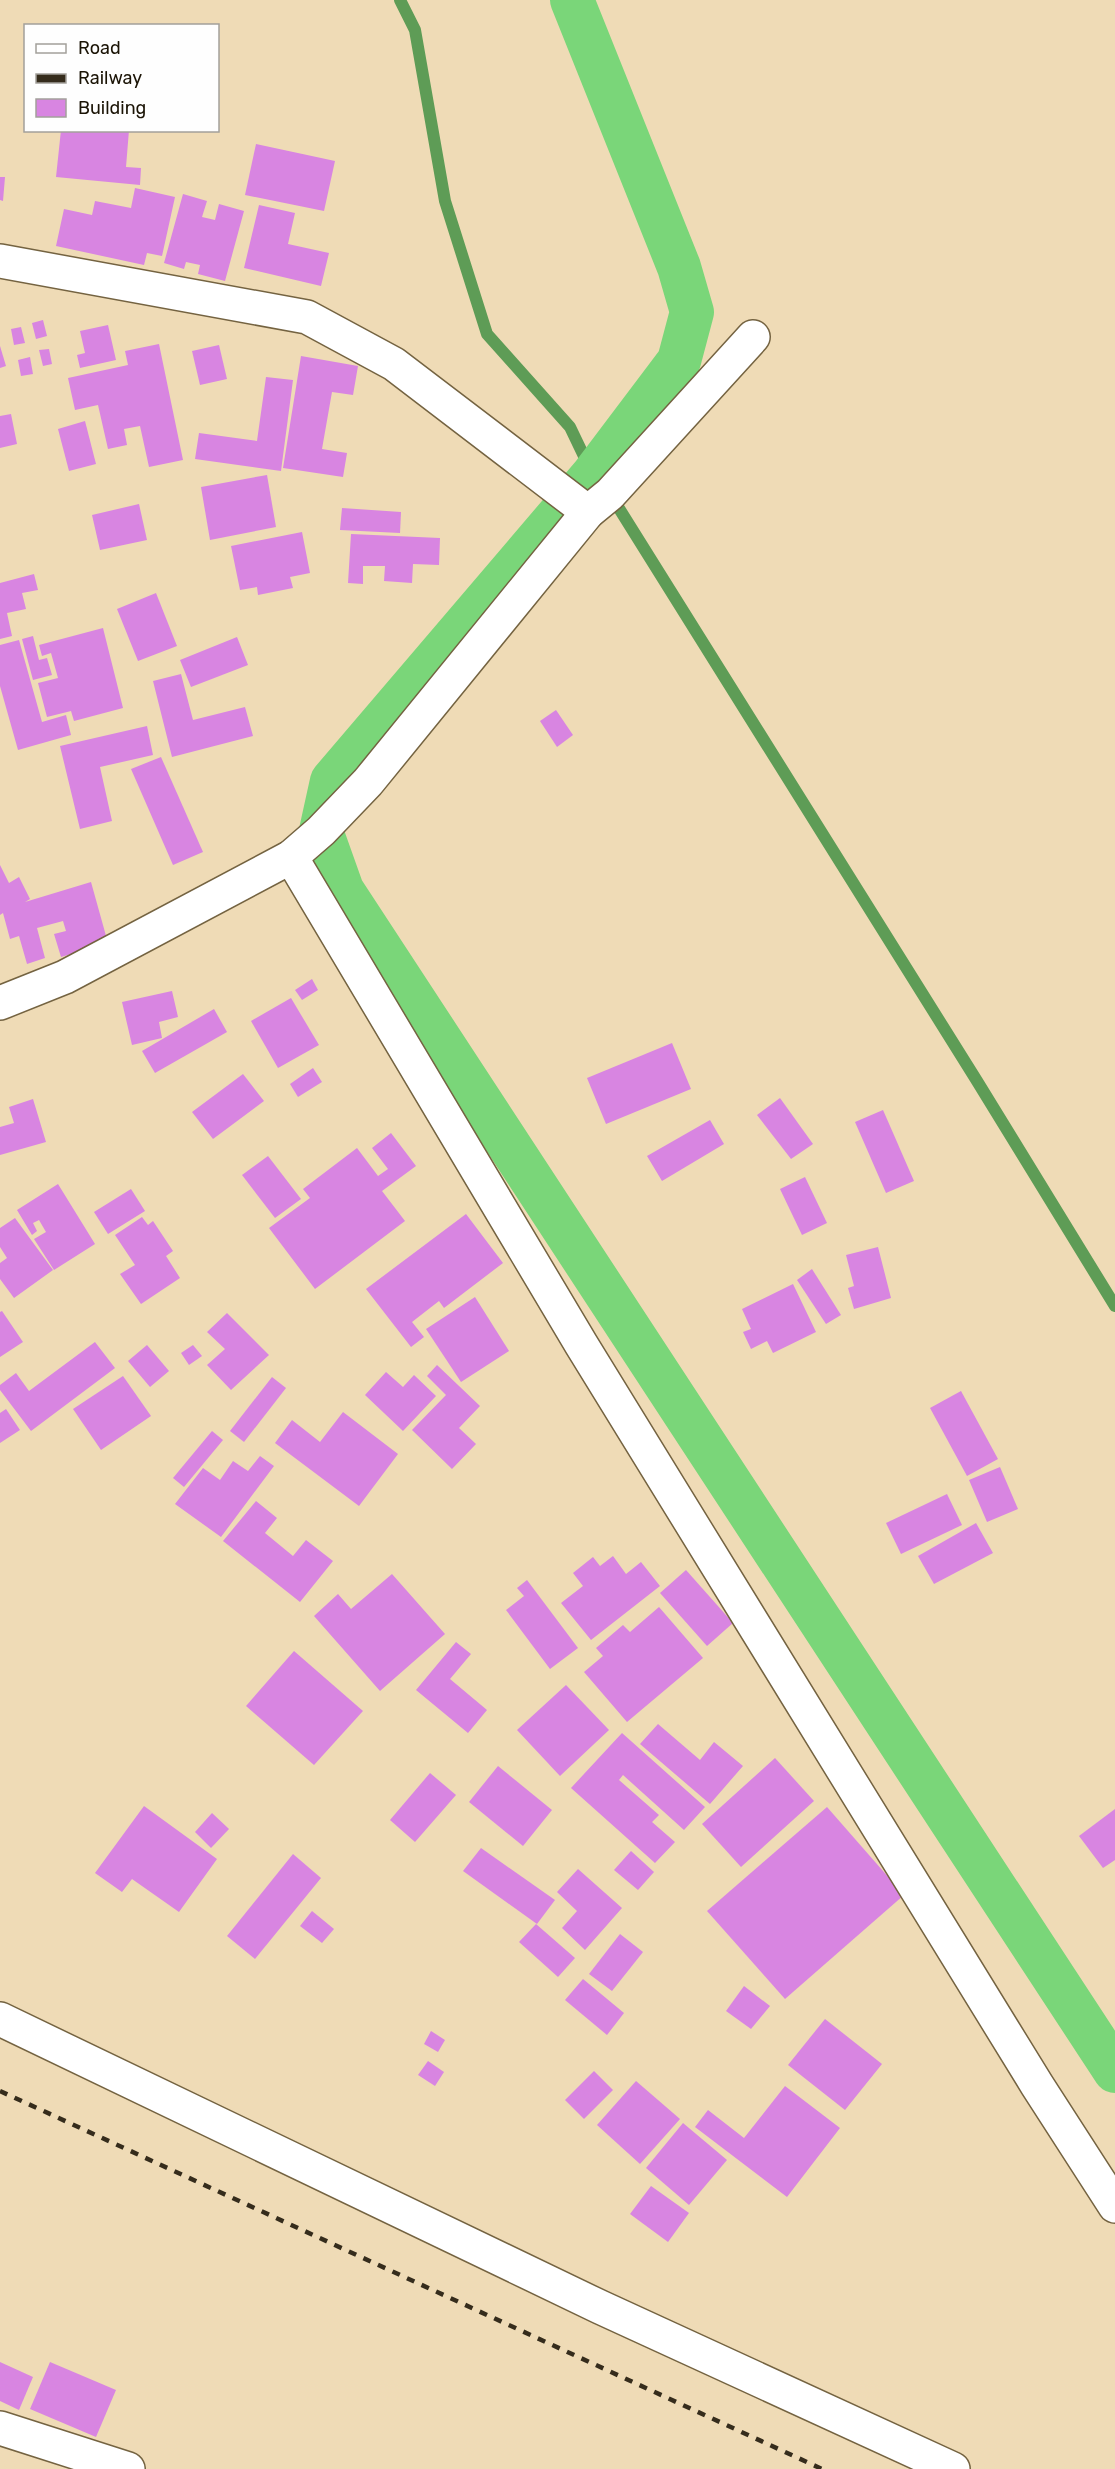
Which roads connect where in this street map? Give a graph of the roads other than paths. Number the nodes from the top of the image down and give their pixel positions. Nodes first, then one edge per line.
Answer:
1 (0, 261) edge
2 (753, 337) dead end
3 (588, 512) junction
4 (291, 857) junction
5 (0, 1003) edge
6 (0, 2019) edge
7 (1115, 2206) edge
8 (0, 2428) edge
9 (46, 2457) edge
10 (128, 2469) edge
11 (953, 2469) edge

1 - 3 street
2 - 3 street
3 - 4 street
4 - 5 street
4 - 7 street
6 - 11 street
8 - 9 street
9 - 10 street

